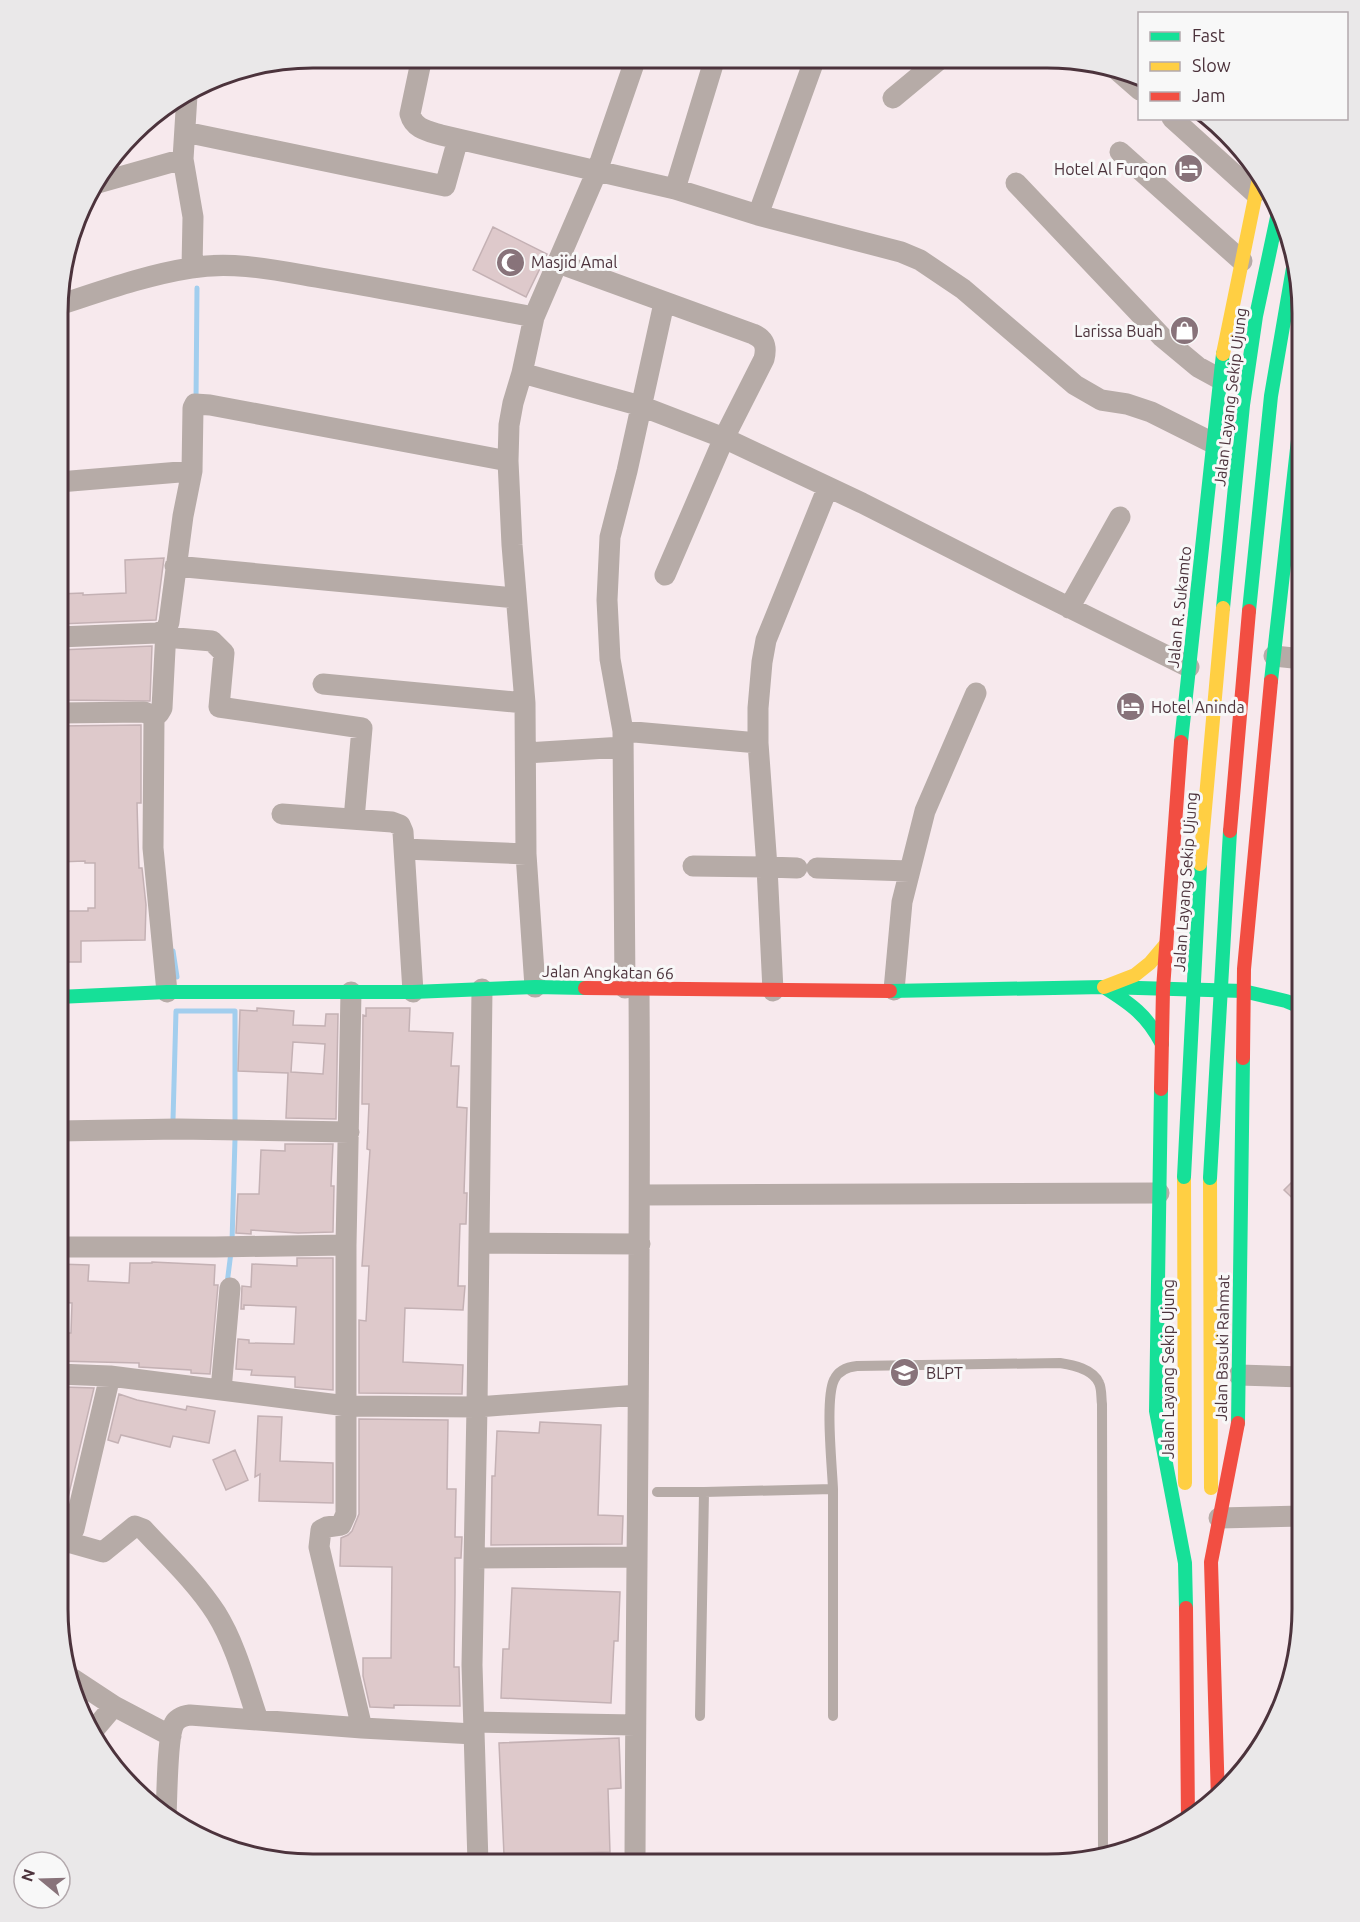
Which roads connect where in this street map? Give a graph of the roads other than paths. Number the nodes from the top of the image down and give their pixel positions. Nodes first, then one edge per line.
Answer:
1 (420, 68) edge
2 (633, 68) edge
3 (712, 68) edge
4 (811, 68) edge
5 (929, 68) edge
6 (893, 98) dead end
7 (187, 102) edge
8 (1175, 120) edge
9 (185, 132) junction
10 (458, 139) junction
11 (1120, 152) dead end
12 (183, 159) junction
13 (597, 171) junction
14 (106, 181) edge
15 (1016, 183) dead end
16 (1257, 185) edge
17 (675, 189) junction
18 (758, 215) junction
19 (1276, 224) edge
20 (1242, 261) junction
21 (558, 263) junction
22 (192, 267) junction
23 (1290, 282) edge
24 (68, 302) edge
25 (664, 303) junction
26 (534, 317) junction
27 (522, 373) junction
28 (1220, 379) junction
29 (641, 406) junction
30 (724, 438) junction
31 (1213, 443) junction
32 (508, 461) junction
33 (192, 471) junction
34 (67, 481) edge
35 (828, 487) junction
36 (1292, 494) edge
37 (1120, 517) dead end
38 (180, 566) junction
39 (665, 575) dead end
40 (515, 598) junction
41 (1069, 608) junction
42 (165, 633) junction
43 (67, 637) edge
44 (1274, 656) junction
45 (1292, 658) edge
46 (1189, 670) junction
47 (1271, 682) junction
48 (323, 684) dead end
49 (976, 693) dead end
50 (525, 703) junction
51 (67, 713) edge
52 (154, 718) junction
53 (623, 739) junction
54 (758, 743) junction
55 (526, 753) junction
56 (282, 814) dead end
57 (354, 819) junction
58 (404, 849) junction
59 (526, 854) junction
60 (693, 866) dead end
61 (767, 867) junction
62 (909, 871) junction
63 (1172, 876) junction
64 (1251, 892) junction
65 (1166, 944) junction
66 (535, 987) junction
67 (1104, 987) junction
68 (632, 988) junction
69 (482, 989) junction
70 (1160, 989) junction
71 (894, 990) junction
72 (1243, 991) junction
73 (174, 992) junction
74 (351, 992) junction
75 (413, 992) junction
76 (773, 992) junction
77 (67, 997) edge
78 (1292, 1003) edge
79 (1162, 1044) junction
80 (1162, 1067) junction
81 (1242, 1079) junction
82 (67, 1131) edge
83 (349, 1132) junction
84 (1160, 1193) junction
85 (641, 1195) junction
86 (479, 1244) junction
87 (640, 1244) junction
88 (346, 1245) junction
89 (67, 1247) edge
90 (230, 1288) dead end
91 (67, 1374) edge
92 (1239, 1375) junction
93 (110, 1376) junction
94 (1292, 1377) edge
95 (221, 1390) junction
96 (638, 1395) junction
97 (347, 1406) junction
98 (477, 1407) junction
99 (833, 1489) junction
100 (646, 1492) junction
101 (704, 1492) junction
102 (1292, 1516) edge
103 (1220, 1518) junction
104 (67, 1538) edge
105 (67, 1542) edge
106 (474, 1557) junction
107 (636, 1557) junction
108 (1211, 1562) junction
109 (1185, 1563) junction
110 (79, 1683) edge
111 (114, 1706) junction
112 (700, 1716) dead end
113 (832, 1716) dead end
114 (258, 1720) junction
115 (635, 1725) junction
116 (97, 1726) edge
117 (362, 1728) junction
118 (474, 1728) junction
119 (171, 1736) junction
120 (1218, 1786) edge
121 (167, 1807) edge
122 (1188, 1810) edge
123 (1103, 1848) edge
124 (478, 1854) edge
125 (635, 1854) edge

1 - 10 street
2 - 13 street
3 - 17 street
4 - 18 street
5 - 6 street
7 - 9 street
8 - 16 street
9 - 10 street
9 - 12 street
10 - 13 street
11 - 20 street
12 - 14 street
12 - 22 street
13 - 17 street
13 - 21 street
15 - 28 street
16 - 20 main road, Jalan R. Sukamto
17 - 18 street
18 - 31 street
19 - 109 main road, Jalan Layang Sekip Ujung, bridge
20 - 28 main road, Jalan R. Sukamto
21 - 25 street
21 - 26 street
22 - 24 street
22 - 26 street
23 - 108 main road, bridge
25 - 29 street
25 - 30 street
26 - 27 street
27 - 29 street
27 - 32 street
28 - 31 main road, Jalan R. Sukamto
29 - 30 street
29 - 53 street
30 - 35 street
30 - 39 street
31 - 46 main road, Jalan R. Sukamto
32 - 33 street
32 - 40 street
33 - 34 street
33 - 38 street
35 - 41 street
35 - 54 street
36 - 44 main road
37 - 41 street
38 - 40 street
38 - 42 street
40 - 50 street
41 - 46 street
42 - 43 street
42 - 52 street
42 - 57 street
44 - 45 street
44 - 47 main road
46 - 47 main road
46 - 63 main road, Jalan R. Sukamto
47 - 64 main road
48 - 50 street
49 - 62 street
50 - 55 street
51 - 52 street
52 - 73 street
53 - 54 street
53 - 55 street
53 - 68 street
54 - 61 street
55 - 59 street
56 - 57 street
57 - 58 street
58 - 59 street
58 - 75 street
59 - 66 street
60 - 61 street
61 - 62 street
61 - 76 street
62 - 71 street
63 - 64 main road
63 - 65 main road, Jalan R. Sukamto
64 - 72 main road, Jalan Basuki Rahmat
65 - 67 main road
65 - 70 main road, Jalan R. Sukamto
66 - 68 main road, Jalan Angkatan 66
66 - 69 main road, Jalan Angkatan 66
67 - 70 main road, Jalan Angkatan 66
67 - 71 main road, Jalan Angkatan 66
67 - 79 main road
68 - 76 main road, Jalan Angkatan 66
68 - 85 street
69 - 75 main road, Jalan Angkatan 66
69 - 86 street
70 - 72 main road, Jalan Angkatan 66
70 - 79 main road, Jalan R. Sukamto
71 - 76 main road, Jalan Angkatan 66
72 - 78 main road, Jalan Angkatan 66
72 - 81 main road, Jalan Basuki Rahmat
73 - 74 main road, Jalan Angkatan 66
73 - 77 main road, Jalan Angkatan 66
74 - 75 main road, Jalan Angkatan 66
74 - 83 street
79 - 80 main road
80 - 81 main road
80 - 84 main road
81 - 92 main road, Jalan Basuki Rahmat
82 - 83 street
83 - 88 street
84 - 85 street
84 - 109 main road
85 - 87 street
86 - 87 street
86 - 98 street
87 - 96 street
88 - 89 street
88 - 97 street
90 - 95 street
91 - 93 street
92 - 94 street
92 - 103 main road, Jalan Basuki Rahmat
93 - 95 street
93 - 104 street
95 - 97 street
96 - 98 street
96 - 100 street
97 - 98 street
97 - 117 street
98 - 106 street
99 - 101 lane
99 - 113 lane
99 - 123 lane
100 - 101 lane
100 - 107 street
101 - 112 lane
102 - 103 street
103 - 108 main road, Jalan Basuki Rahmat
105 - 114 street
106 - 107 street
106 - 118 street
107 - 115 street
108 - 120 main road, Jalan Basuki Rahmat
109 - 122 main road
110 - 111 street
111 - 116 street
111 - 119 street
114 - 117 street
114 - 119 street
115 - 118 street
115 - 125 street
117 - 118 street
118 - 124 street
119 - 121 street

